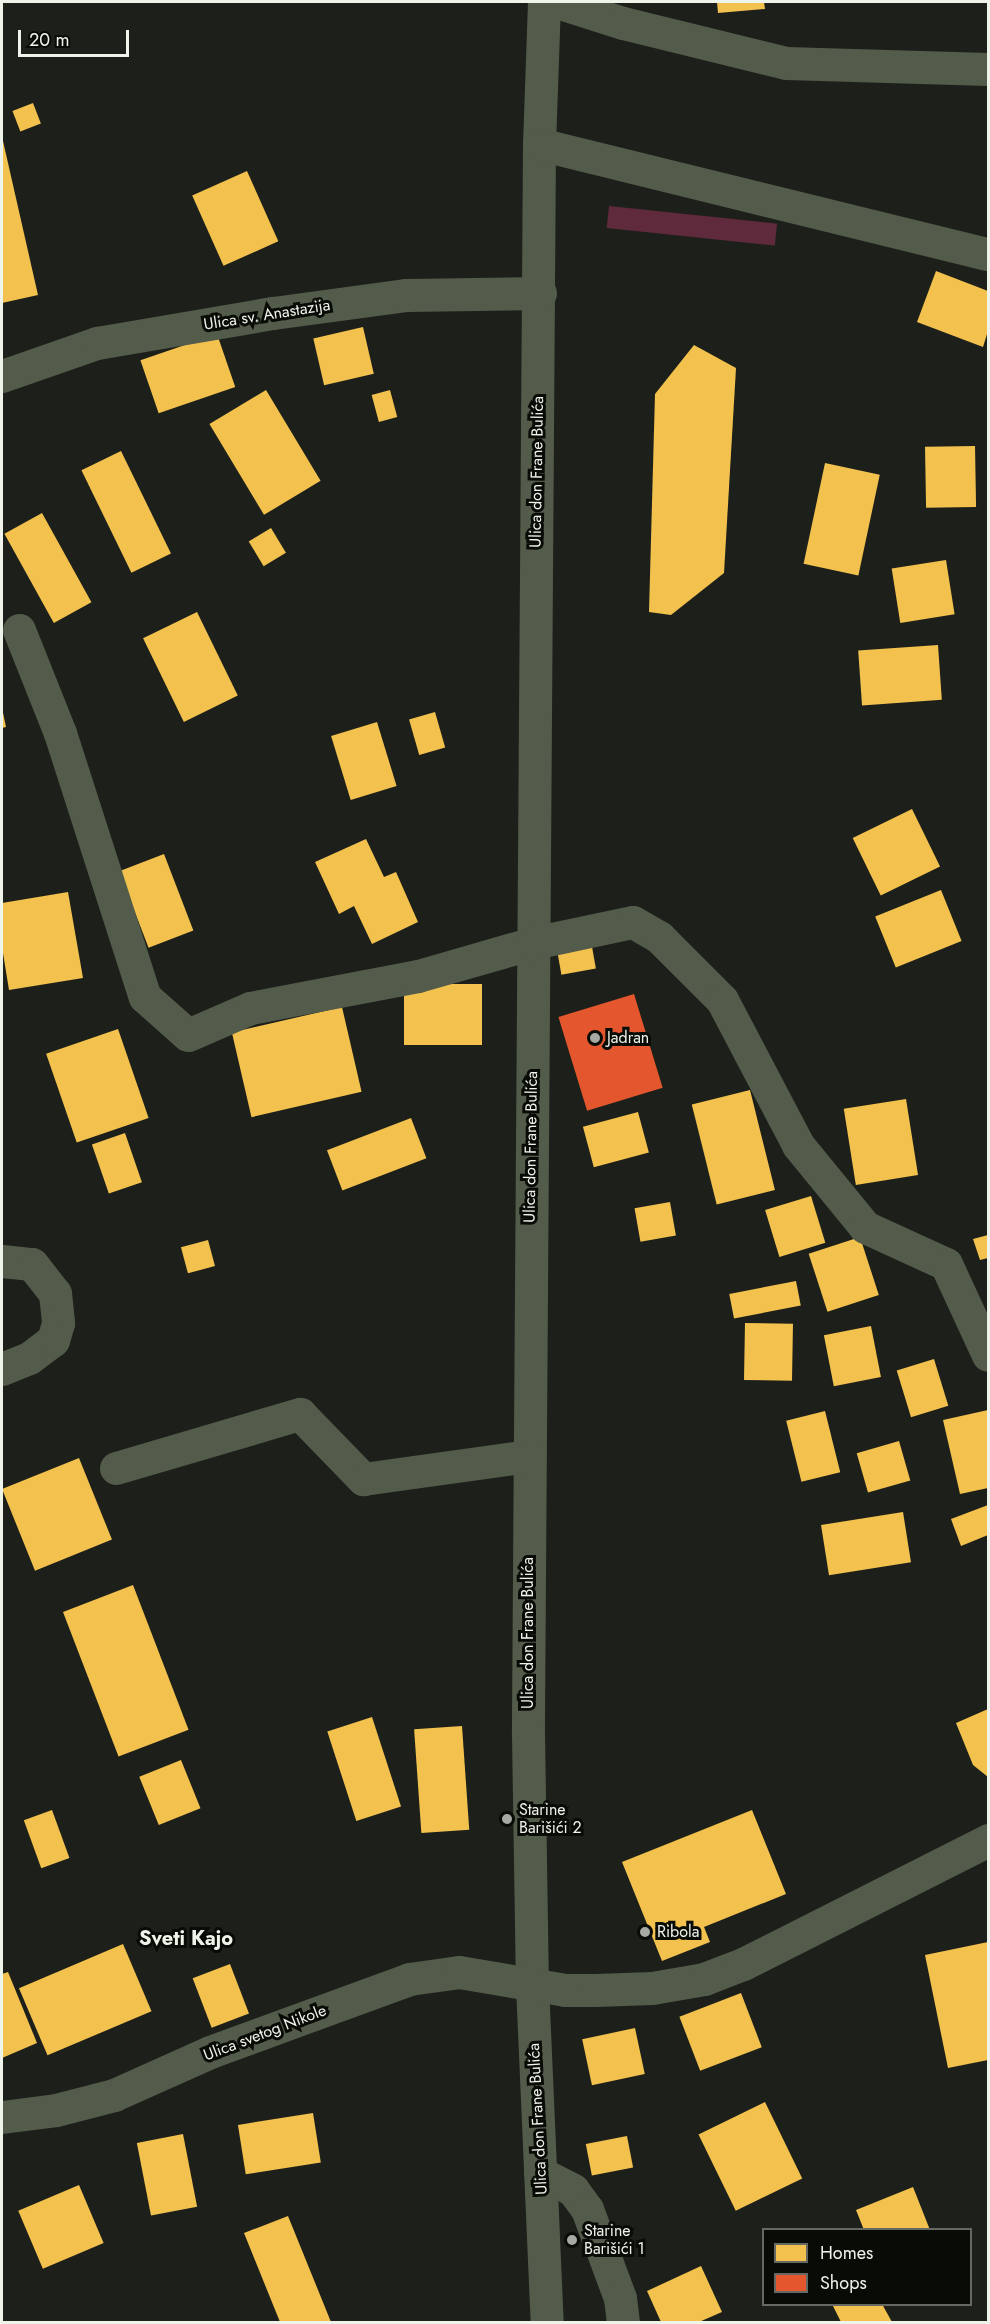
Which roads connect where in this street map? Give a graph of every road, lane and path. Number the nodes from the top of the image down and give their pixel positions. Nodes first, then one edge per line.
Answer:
1 (544, 2) edge
2 (557, 2) edge
3 (988, 69) edge
4 (539, 144) junction
5 (988, 254) edge
6 (540, 293) junction
7 (2, 376) edge
8 (19, 630) dead end
9 (533, 943) junction
10 (2, 1261) edge
11 (988, 1355) edge
12 (2, 1369) edge
13 (528, 1456) junction
14 (116, 1468) dead end
15 (988, 1840) edge
16 (532, 1985) junction
17 (2, 2117) edge
18 (540, 2173) junction
19 (547, 2322) edge
20 (623, 2322) edge

1 - 4 street, Ulica don Frane Bulića
2 - 3 street
4 - 5 street
4 - 6 street, Ulica don Frane Bulića
6 - 7 street, Ulica sv. Anastazija
6 - 9 street, Ulica don Frane Bulića
8 - 9 street
9 - 11 street
9 - 13 street, Ulica don Frane Bulića
10 - 12 street
13 - 14 street
13 - 16 street, Ulica don Frane Bulića
15 - 16 street, Ulica svetog Nikole
16 - 17 street, Ulica svetog Nikole
16 - 18 street, Ulica don Frane Bulića
18 - 19 street, Ulica don Frane Bulića
18 - 20 street

